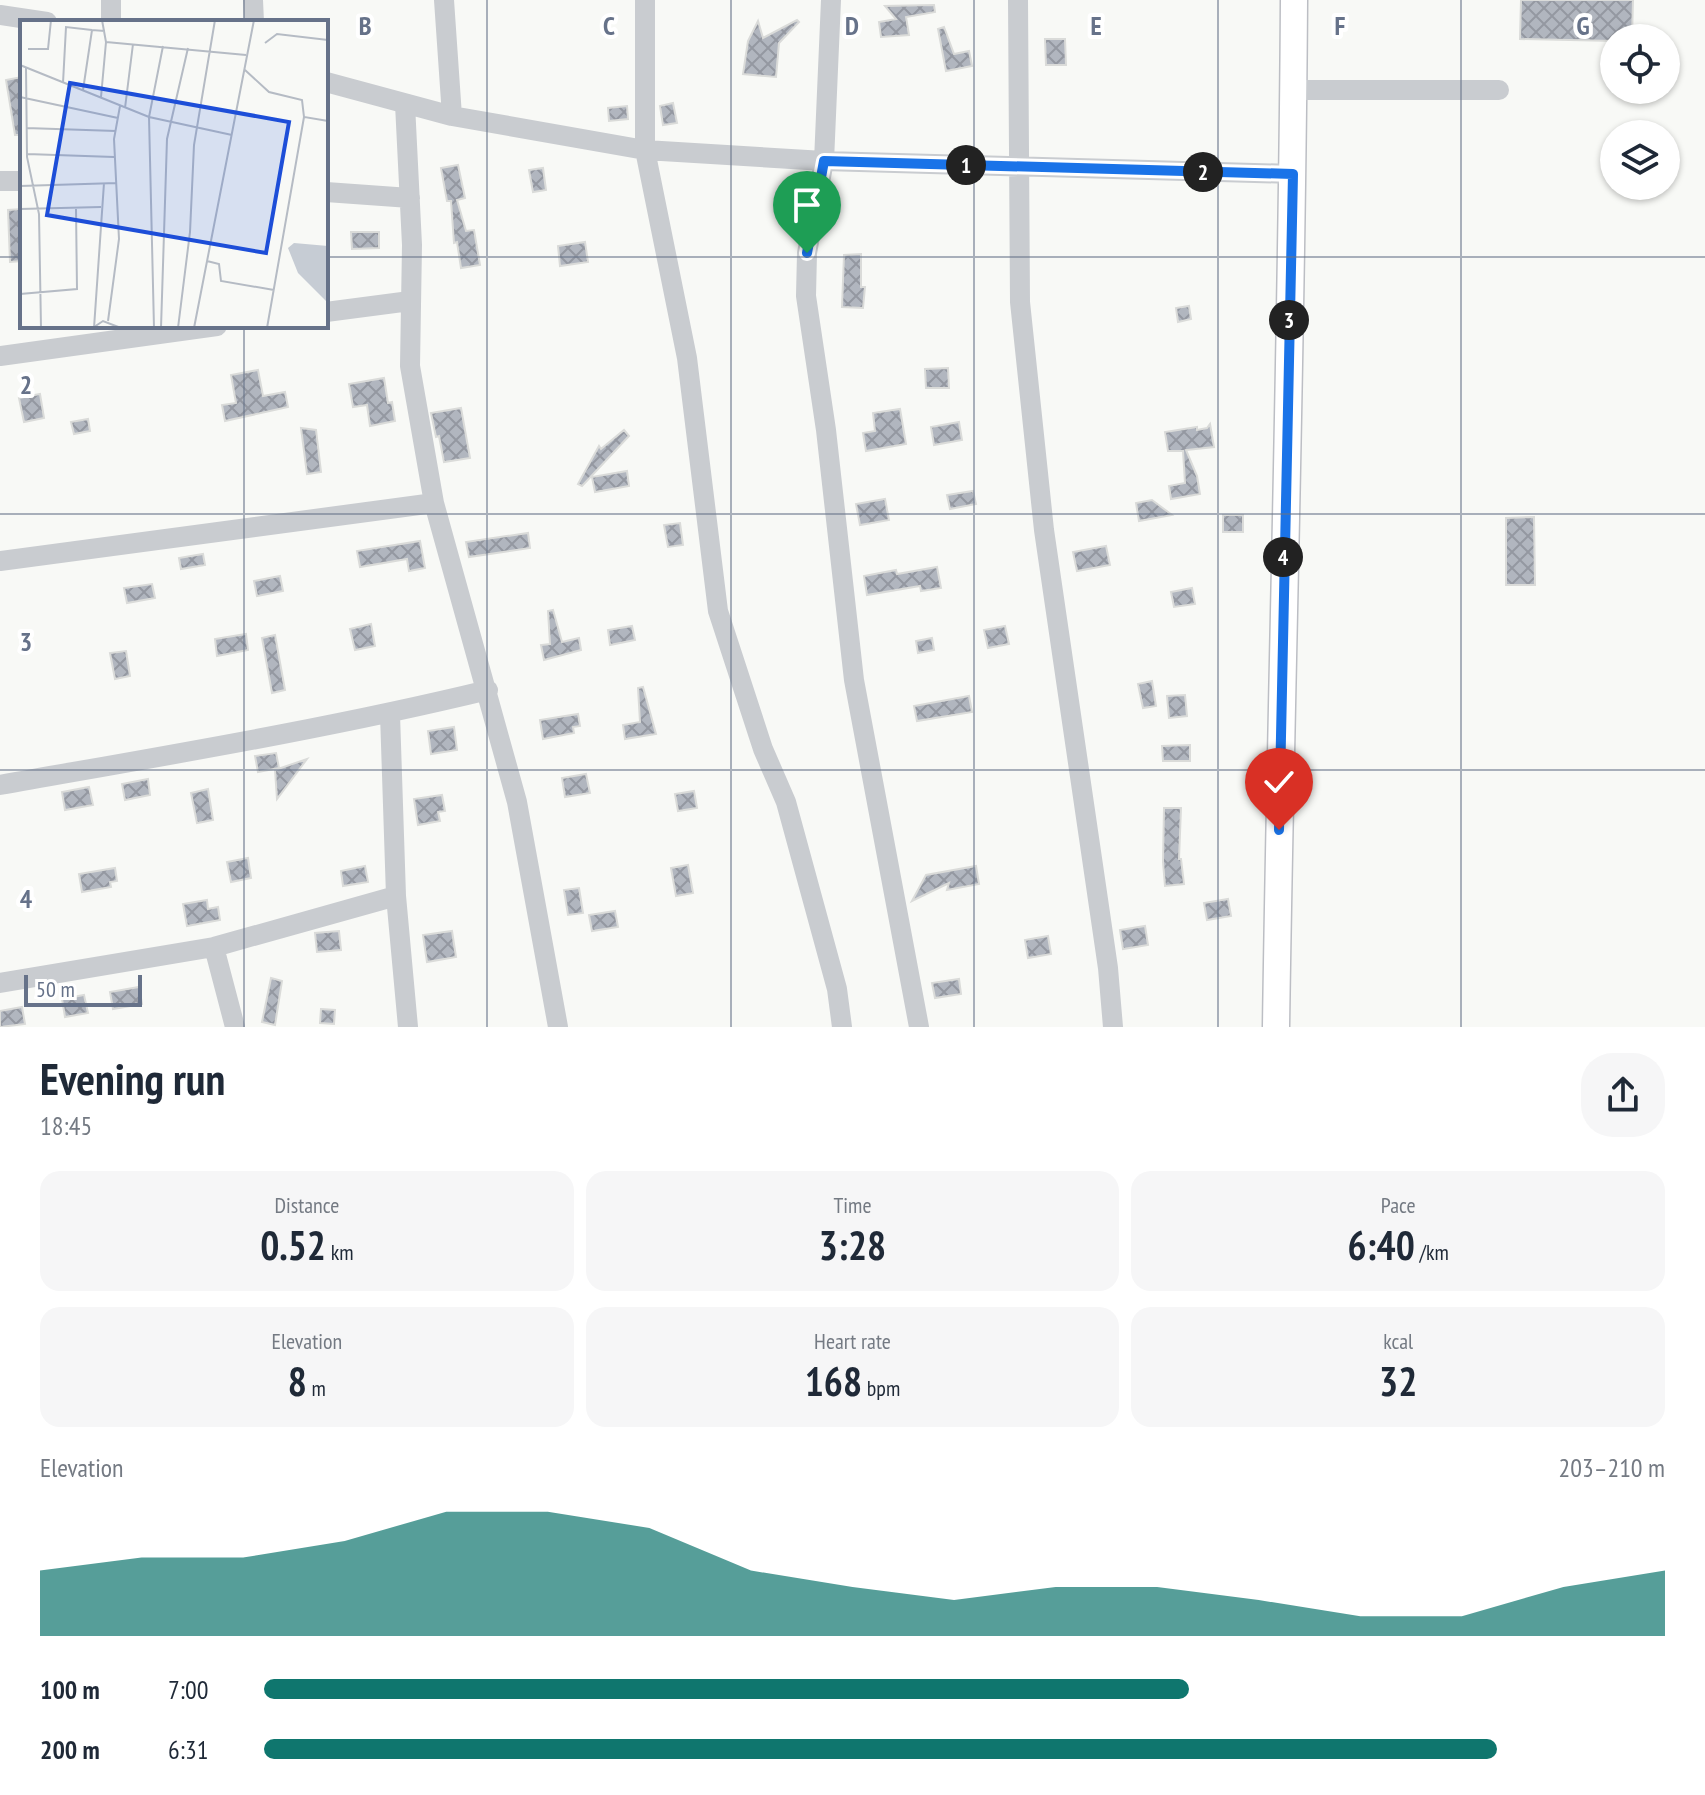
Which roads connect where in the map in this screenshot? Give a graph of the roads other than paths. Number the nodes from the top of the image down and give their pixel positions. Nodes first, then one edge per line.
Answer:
1 (253, 0) edge
2 (444, 0) edge
3 (645, 0) edge
4 (831, 0) edge
5 (1018, 0) edge
6 (1294, 0) edge
7 (0, 15) edge
8 (34, 20) edge
9 (254, 20) edge
10 (328, 83) edge
11 (1293, 90) junction
12 (1499, 90) dead end
13 (405, 104) junction
14 (452, 116) junction
15 (645, 150) junction
16 (824, 161) junction
17 (1019, 167) junction
18 (1293, 174) junction
19 (328, 192) edge
20 (410, 198) junction
21 (410, 301) junction
22 (328, 312) edge
23 (203, 328) edge
24 (0, 356) edge
25 (434, 503) junction
26 (0, 561) edge
27 (488, 690) junction
28 (390, 714) junction
29 (0, 785) edge
30 (396, 896) junction
31 (214, 947) junction
32 (0, 983) edge
33 (235, 1027) edge
34 (408, 1027) edge
35 (558, 1027) edge
36 (842, 1027) edge
37 (919, 1027) edge
38 (1113, 1027) edge
39 (1276, 1027) edge

1 - 9 street
2 - 14 street
3 - 15 street
4 - 16 street
5 - 17 street
6 - 11 main road
7 - 8 street
10 - 13 street
11 - 12 street
11 - 18 main road
13 - 14 street
13 - 20 street
14 - 15 street
15 - 16 street
15 - 36 street
16 - 17 street
16 - 37 street
17 - 18 street
17 - 38 street
18 - 39 main road
19 - 20 street
20 - 21 street
21 - 22 street
21 - 25 street
23 - 24 street
25 - 26 street
25 - 27 street
27 - 28 street
27 - 35 street
28 - 29 street
28 - 30 street
30 - 31 street
30 - 34 street
31 - 32 street
31 - 33 street

